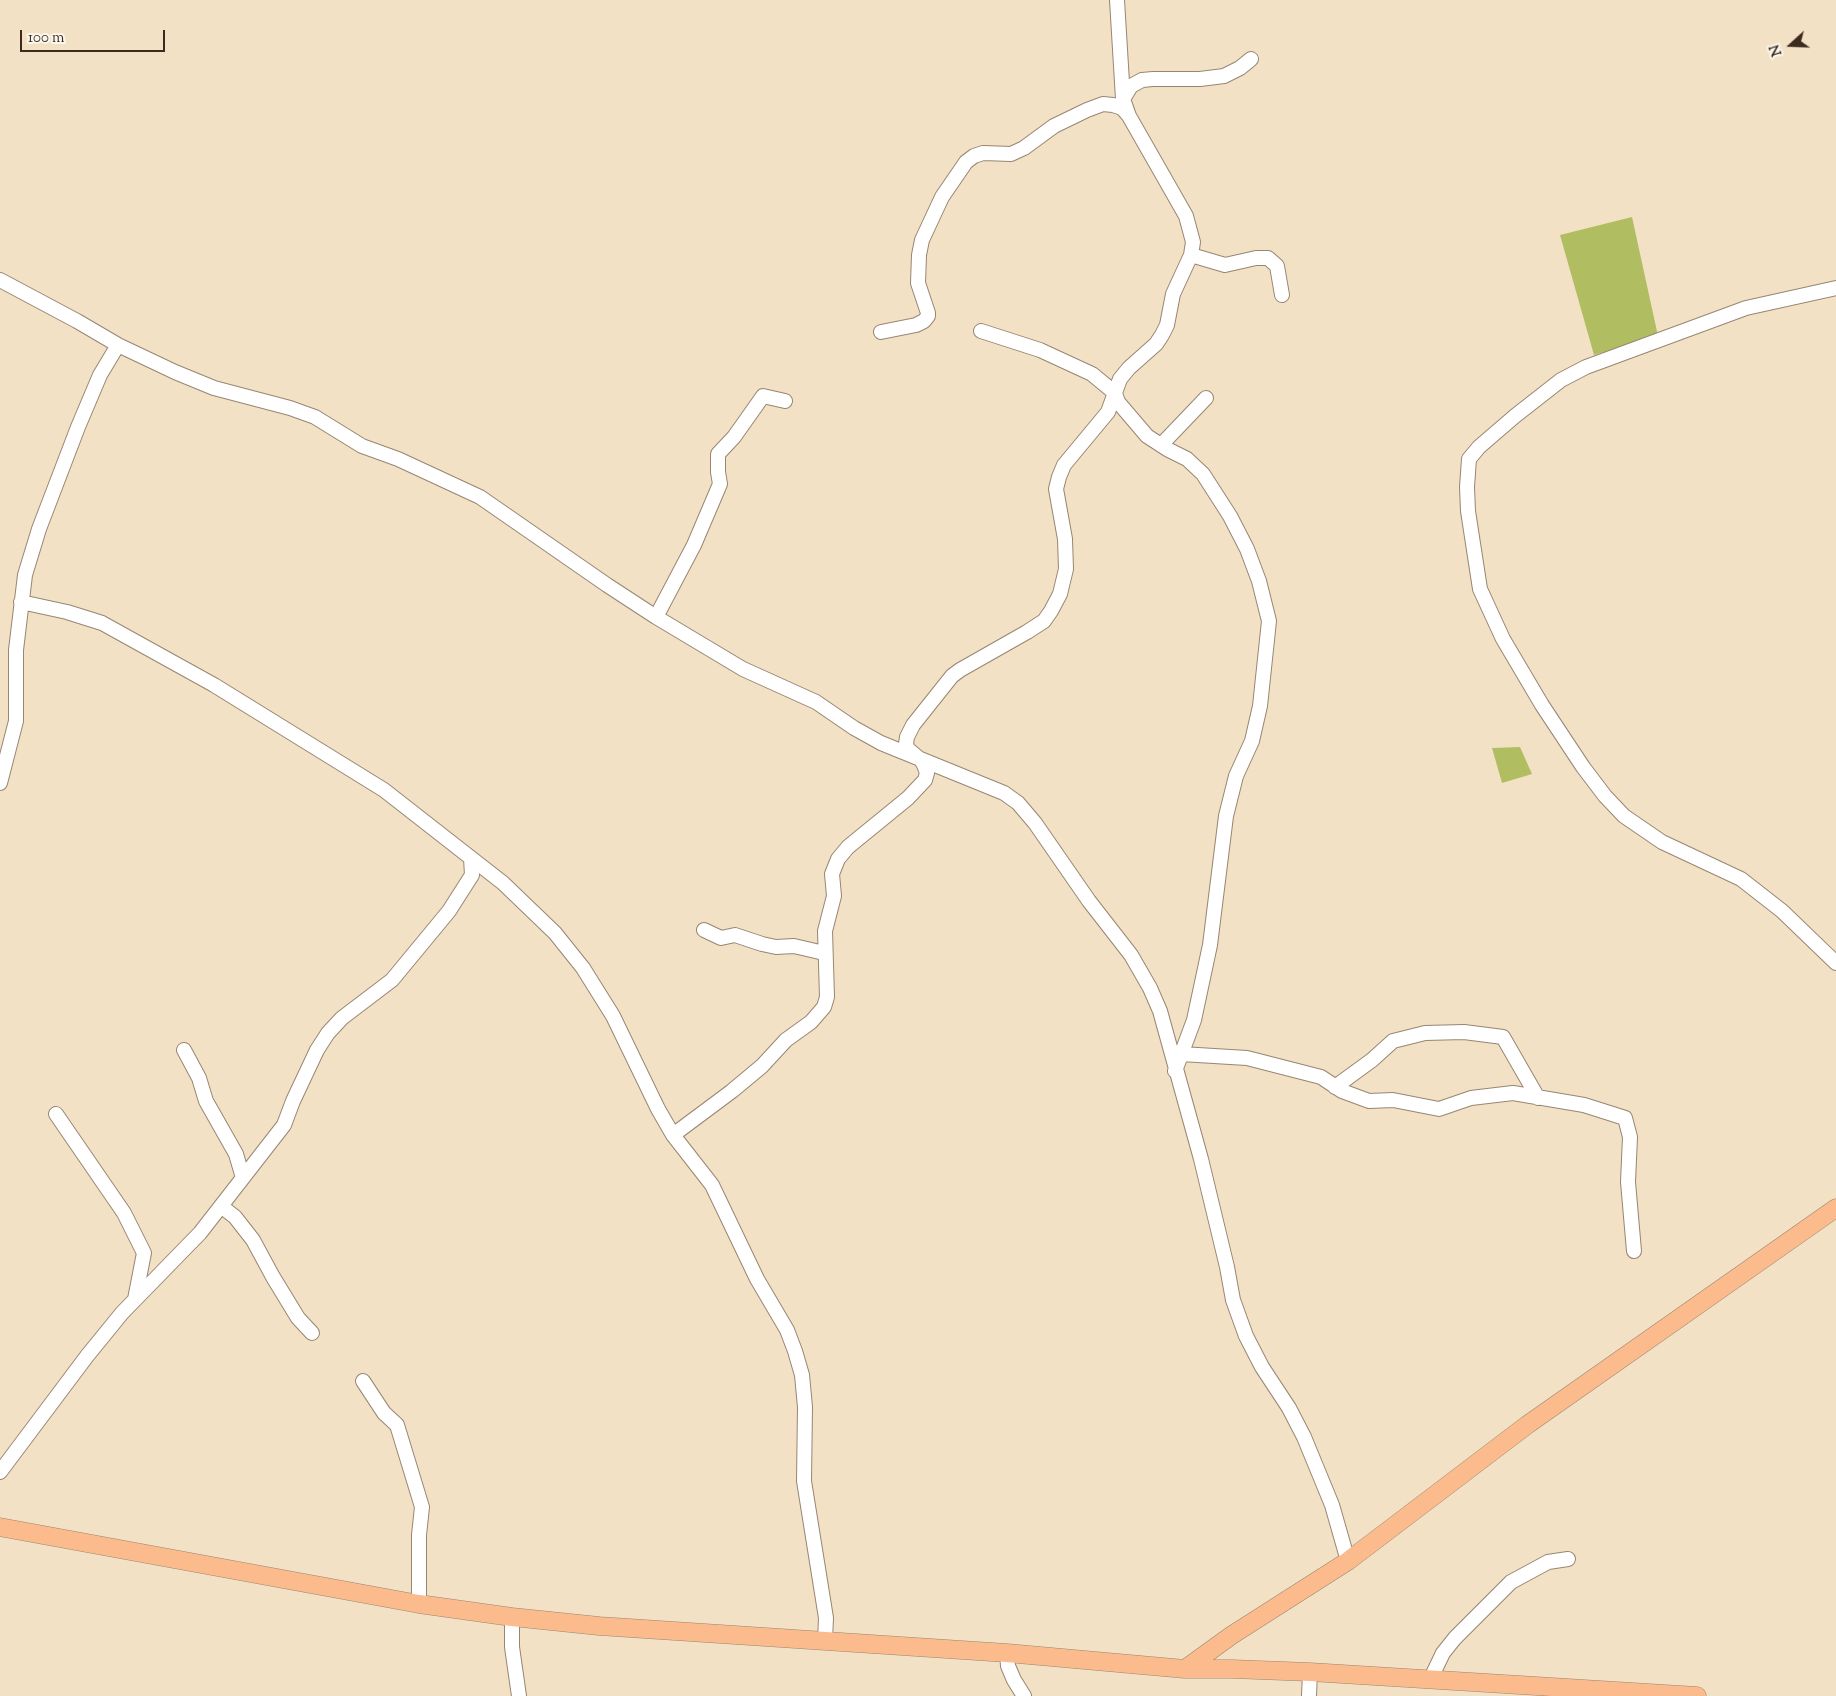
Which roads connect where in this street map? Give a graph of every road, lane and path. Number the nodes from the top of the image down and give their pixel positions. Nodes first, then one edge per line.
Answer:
1 (1117, 0) edge
2 (1251, 58) dead end
3 (1123, 99) junction
4 (1129, 116) junction
5 (1191, 255) junction
6 (0, 280) edge
7 (1836, 288) edge
8 (1282, 295) dead end
9 (981, 331) dead end
10 (881, 332) dead end
11 (118, 345) junction
12 (1115, 393) junction
13 (1206, 398) dead end
14 (785, 401) dead end
15 (1161, 445) junction
16 (21, 602) junction
17 (656, 616) junction
18 (921, 760) junction
19 (0, 783) edge
20 (471, 858) junction
21 (704, 930) dead end
22 (824, 953) junction
23 (1836, 963) edge
24 (184, 1050) dead end
25 (1181, 1054) junction
26 (1175, 1071) junction
27 (1335, 1086) junction
28 (1538, 1098) junction
29 (56, 1114) dead end
30 (673, 1135) junction
31 (243, 1178) junction
32 (221, 1206) junction
33 (1836, 1208) edge
34 (1634, 1251) dead end
35 (134, 1299) junction
36 (312, 1333) dead end
37 (363, 1381) dead end
38 (0, 1472) edge
39 (0, 1527) edge
40 (1568, 1559) dead end
41 (1348, 1561) junction
42 (419, 1604) junction
43 (512, 1617) junction
44 (825, 1640) junction
45 (1007, 1653) junction
46 (1185, 1669) junction
47 (1310, 1672) junction
48 (1430, 1680) junction
49 (519, 1696) edge
50 (1024, 1696) edge
51 (1309, 1696) edge
52 (1697, 1696) edge

1 - 3 street
2 - 3 street
3 - 4 street
4 - 5 street
4 - 10 street
5 - 8 street
5 - 12 street
6 - 11 street
7 - 23 street
9 - 12 street
11 - 16 street
11 - 17 street
12 - 15 street
12 - 18 street
13 - 15 street
14 - 17 street
15 - 25 street
16 - 19 street
16 - 20 street
17 - 18 street
18 - 22 street
18 - 26 street
20 - 30 street
20 - 31 street
21 - 22 street
22 - 30 street
24 - 31 street
25 - 26 street
25 - 27 street
26 - 41 street
27 - 28 street
27 - 28 street
28 - 34 street
29 - 35 street
30 - 44 street
31 - 32 street
32 - 35 street
32 - 36 street
33 - 41 main road
35 - 38 street
37 - 42 street
39 - 42 main road
40 - 48 street
41 - 46 main road
42 - 43 main road
43 - 44 main road
43 - 49 street
44 - 45 main road
45 - 46 main road
45 - 50 street
46 - 47 main road
47 - 48 main road
47 - 51 street
48 - 52 main road

